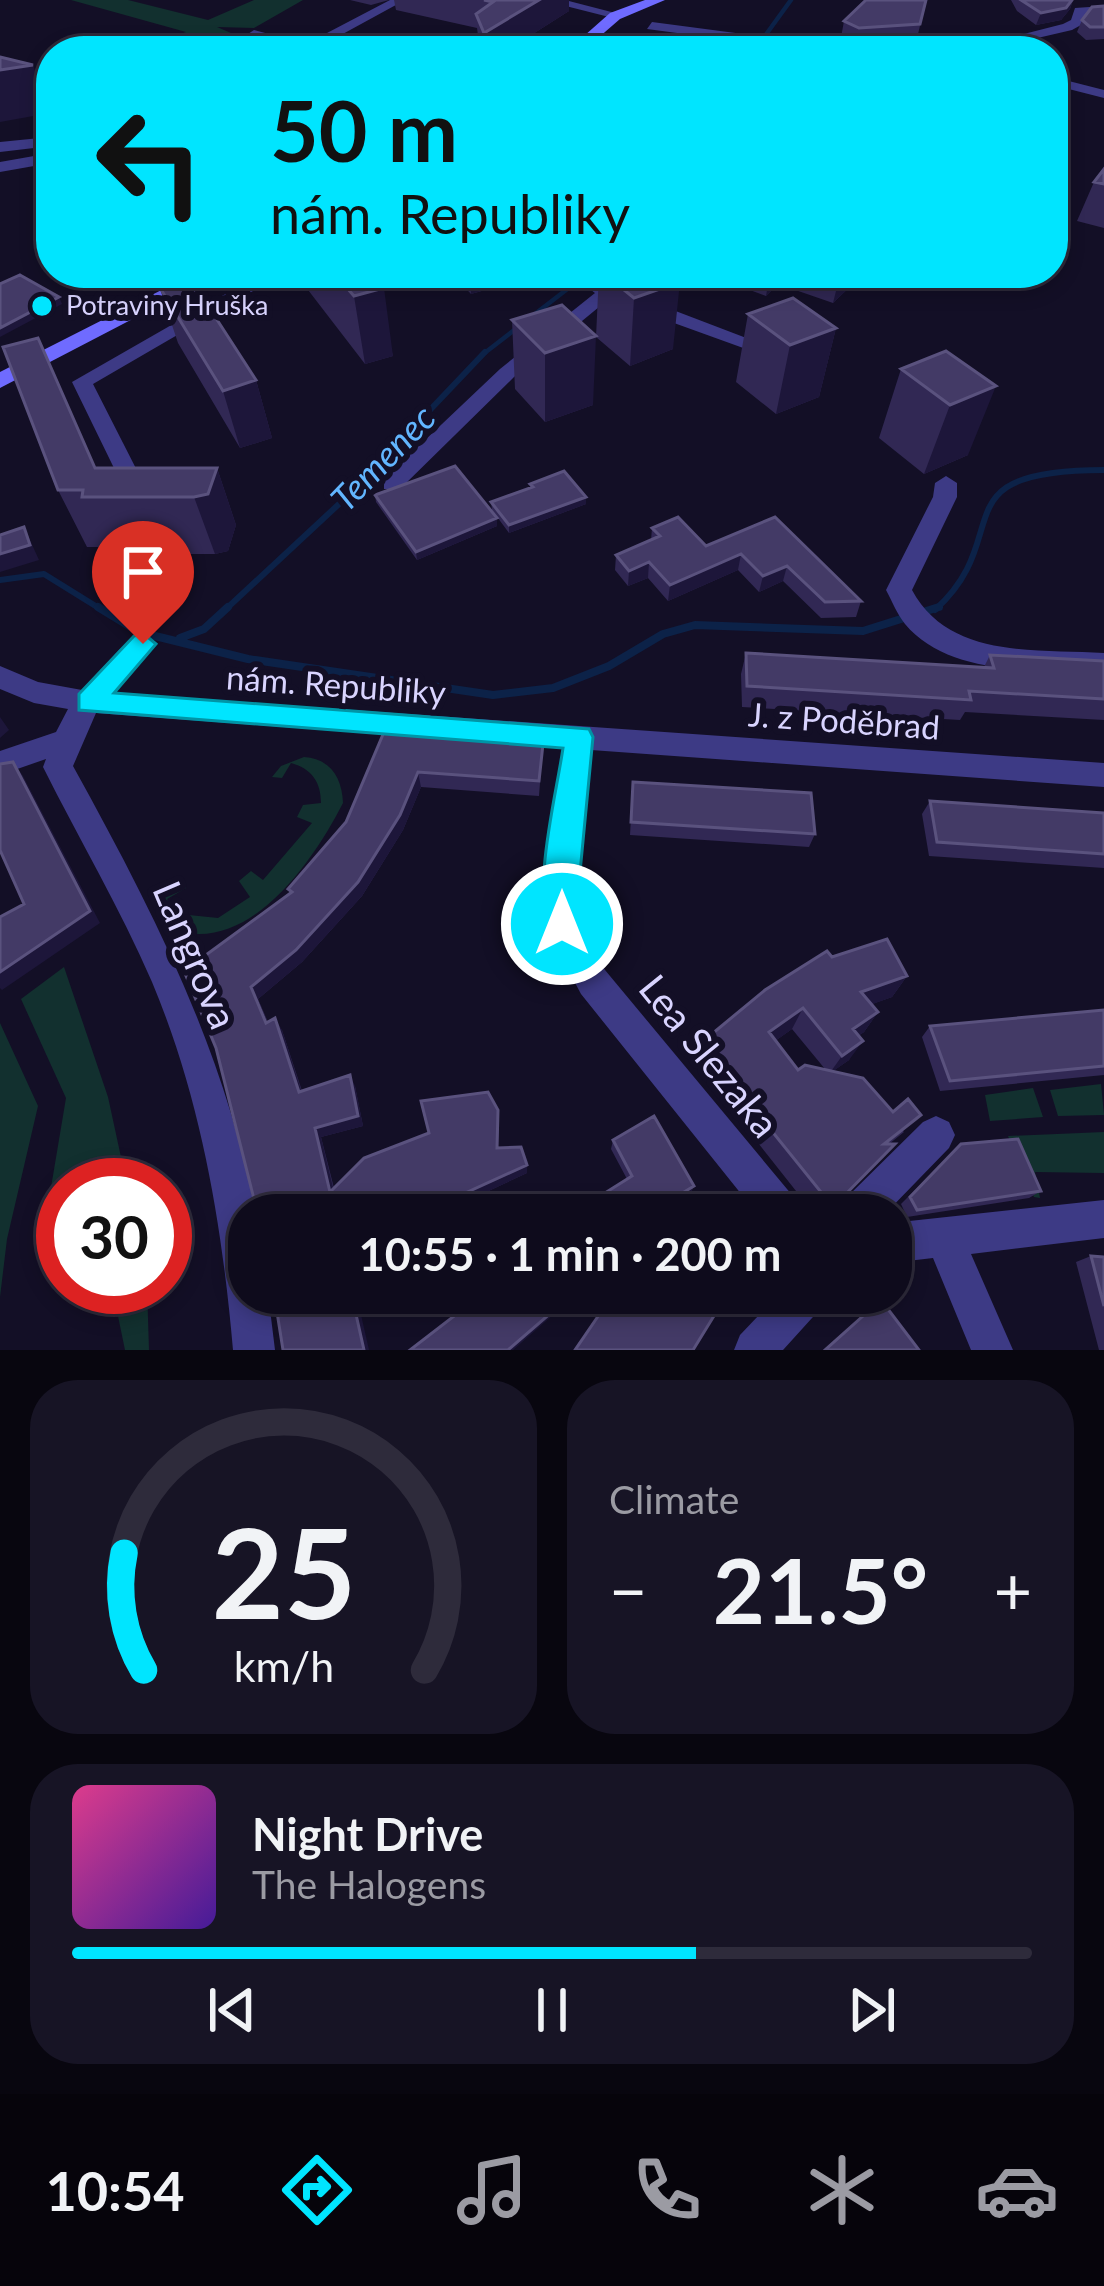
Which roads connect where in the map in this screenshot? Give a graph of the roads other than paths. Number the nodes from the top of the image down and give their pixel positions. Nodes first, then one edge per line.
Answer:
1 (399, 0) edge
2 (548, 0) edge
3 (658, 0) edge
4 (669, 0) edge
5 (1076, 5) edge
6 (1104, 10) edge
7 (635, 19) junction
8 (838, 32) dead end
9 (254, 34) dead end
10 (261, 36) edge
11 (334, 36) edge
12 (595, 36) edge
13 (722, 36) edge
14 (834, 36) edge
15 (1028, 36) edge
16 (1068, 85) edge
17 (1104, 94) edge
18 (36, 143) edge
19 (0, 147) edge
20 (36, 161) edge
21 (0, 167) edge
22 (167, 288) edge
23 (183, 288) edge
24 (248, 288) edge
25 (599, 288) edge
26 (175, 292) junction
27 (607, 293) junction
28 (799, 361) edge
29 (0, 381) edge
30 (946, 483) dead end
31 (392, 484) edge
32 (145, 509) edge
33 (143, 644) dead end
34 (1104, 663) edge
35 (0, 677) edge
36 (89, 702) junction
37 (579, 737) junction
38 (63, 741) junction
39 (0, 763) edge
40 (1104, 775) edge
41 (936, 1135) dead end
42 (766, 1194) edge
43 (877, 1194) edge
44 (1104, 1220) edge
45 (944, 1237) junction
46 (912, 1241) edge
47 (788, 1314) edge
48 (254, 1350) edge
49 (755, 1350) edge
50 (992, 1350) edge

1 - 11 street
2 - 7 street
3 - 7 street
4 - 7 street
5 - 6 street
5 - 15 street
7 - 12 street
7 - 13 street
8 - 14 street
9 - 10 street
16 - 17 street
18 - 19 street
20 - 21 street
22 - 26 street
23 - 26 street
24 - 32 street
25 - 27 street
26 - 29 street
27 - 28 street
27 - 31 street
30 - 34 street
33 - 36 street
35 - 36 street
36 - 37 street, nám. Republiky
36 - 38 street
37 - 40 street, J. z Poděbrad
37 - 42 street, Lea Slezaka
38 - 39 street
38 - 48 street, Langrova
41 - 43 street
44 - 45 street
45 - 46 street
45 - 50 street
47 - 49 street

